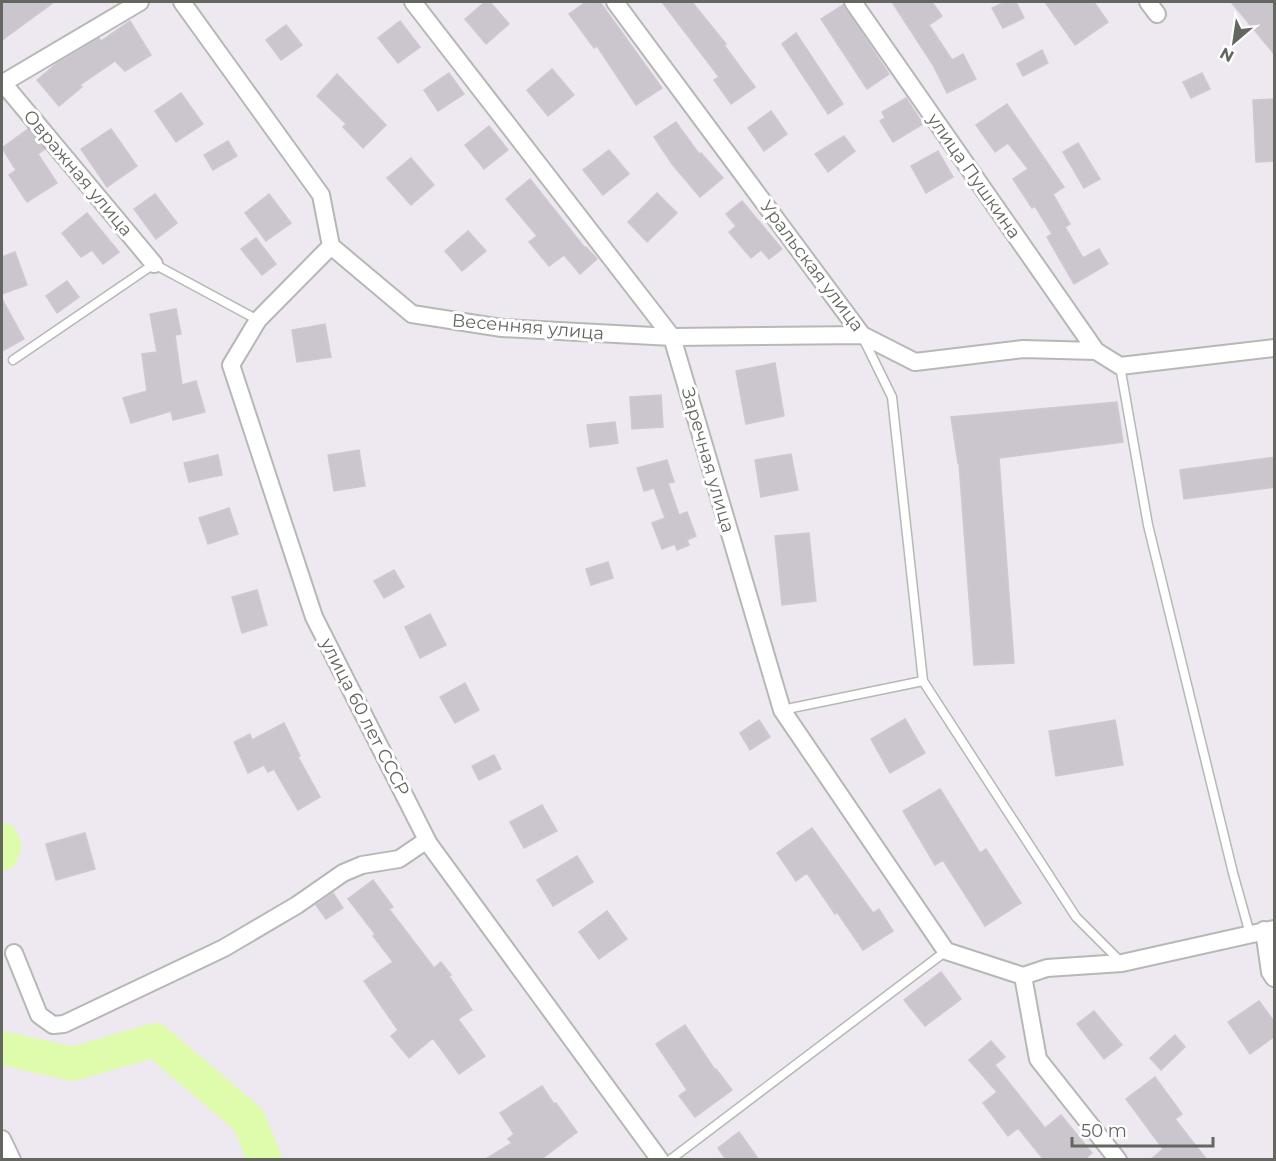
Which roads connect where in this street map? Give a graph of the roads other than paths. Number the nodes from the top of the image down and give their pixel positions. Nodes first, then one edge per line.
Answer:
1 (140, 2) edge
2 (182, 2) edge
3 (413, 2) edge
4 (615, 2) edge
5 (853, 2) edge
6 (2, 83) edge
7 (331, 246) junction
8 (154, 264) junction
9 (258, 320) junction
10 (862, 335) junction
11 (672, 338) junction
12 (1275, 348) edge
13 (1096, 351) junction
14 (13, 360) dead end
15 (1120, 366) junction
16 (923, 681) junction
17 (782, 711) junction
18 (427, 840) junction
19 (1263, 931) edge
20 (946, 951) junction
21 (14, 952) dead end
22 (1122, 963) junction
23 (1023, 976) junction
24 (1275, 978) edge
25 (2, 1139) edge
26 (12, 1160) edge
27 (660, 1160) edge
28 (670, 1160) edge
29 (1118, 1160) edge

1 - 6 street
2 - 7 street
3 - 11 street, Заречная улица
4 - 10 street, Уральская улица
5 - 13 street, улица Пушкина
6 - 8 street, Овражная улица
7 - 9 street, улица 60 лет СССР
7 - 11 street, Весенняя улица
8 - 9 lane
8 - 14 lane
9 - 18 street, улица 60 лет СССР
10 - 11 street, Весенняя улица
10 - 13 street, Уральская улица
10 - 16 lane
11 - 17 street, Заречная улица
12 - 15 street
13 - 15 street
15 - 19 lane
16 - 17 lane
16 - 22 lane
17 - 20 street, Заречная улица
18 - 21 street
18 - 27 street, улица 60 лет СССР
19 - 22 street
19 - 24 street
20 - 23 street
20 - 28 lane
22 - 23 street
23 - 29 street
25 - 26 street

